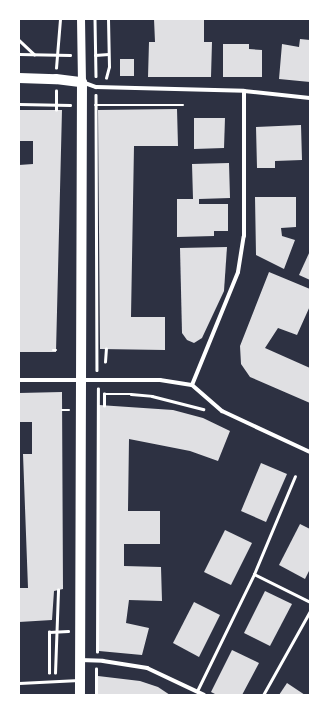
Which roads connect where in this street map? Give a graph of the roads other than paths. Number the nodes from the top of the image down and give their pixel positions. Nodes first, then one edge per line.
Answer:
1 (81, 19) edge
2 (19, 78) edge
3 (82, 82) junction
4 (244, 91) junction
5 (310, 98) edge
6 (81, 379) junction
7 (19, 380) edge
8 (192, 385) junction
9 (310, 452) edge
10 (295, 476) dead end
11 (254, 574) junction
12 (310, 602) edge
13 (310, 611) edge
14 (80, 660) junction
15 (80, 680) junction
16 (19, 683) edge
17 (197, 691) junction
18 (80, 695) edge
19 (204, 695) edge
20 (263, 695) edge

1 - 3 main road
2 - 3 main road
3 - 4 street
3 - 6 main road
4 - 5 street
4 - 8 street
6 - 7 street
6 - 8 street
6 - 14 main road
8 - 9 street
10 - 11 lane
11 - 12 lane
11 - 17 lane
13 - 20 lane
14 - 15 main road
14 - 17 street
15 - 16 lane
15 - 18 main road
17 - 19 street

